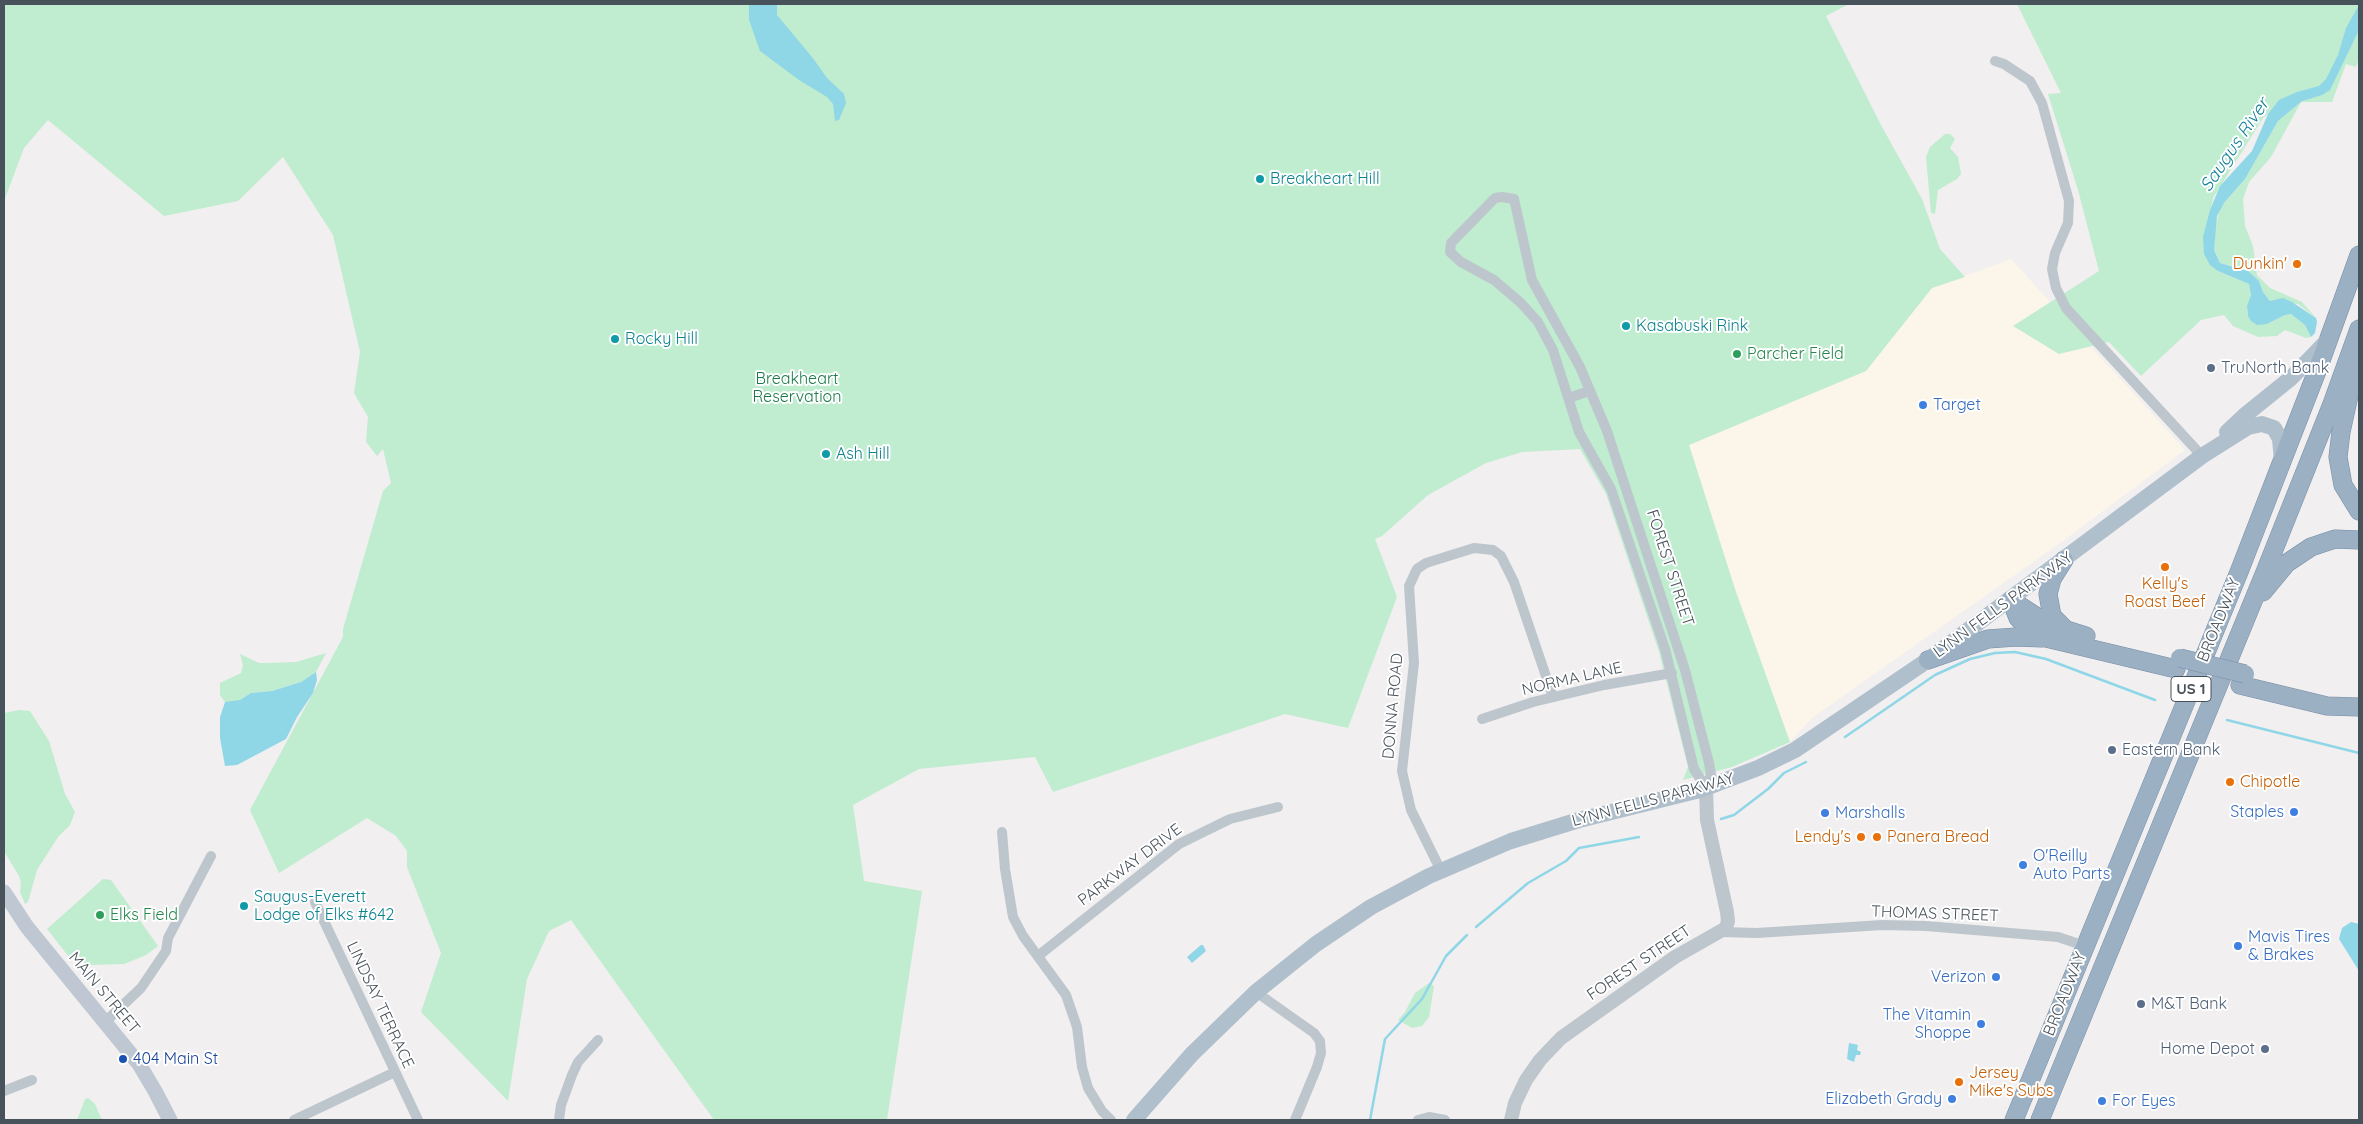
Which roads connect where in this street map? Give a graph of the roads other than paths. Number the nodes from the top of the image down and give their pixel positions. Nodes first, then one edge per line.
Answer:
1 (1994, 61) dead end
2 (2359, 255) edge
3 (1544, 304) junction
4 (1530, 312) junction
5 (2359, 329) edge
6 (2329, 340) junction
7 (2359, 347) edge
8 (1589, 391) junction
9 (1569, 398) junction
10 (2202, 456) junction
11 (2282, 461) junction
12 (2359, 511) edge
13 (2359, 540) edge
14 (2064, 560) junction
15 (2011, 600) junction
16 (2252, 605) junction
17 (2068, 631) junction
18 (2046, 638) junction
19 (1928, 660) junction
20 (2178, 664) junction
21 (1672, 673) junction
22 (2242, 680) junction
23 (2359, 695) edge
24 (1553, 697) junction
25 (2359, 707) edge
26 (1482, 720) dead end
27 (1706, 788) junction
28 (1278, 807) dead end
29 (1002, 832) dead end
30 (211, 856) dead end
31 (1441, 871) junction
32 (4, 892) edge
33 (315, 902) dead end
34 (1722, 932) junction
35 (2085, 946) junction
36 (1038, 956) junction
37 (1256, 992) junction
38 (105, 1022) junction
39 (598, 1040) dead end
40 (395, 1072) junction
41 (32, 1080) dead end
42 (4, 1092) edge
43 (170, 1120) edge
44 (294, 1120) edge
45 (418, 1120) edge
46 (559, 1120) edge
47 (1111, 1120) edge
48 (1134, 1120) edge
49 (1295, 1120) edge
50 (1418, 1120) edge
51 (1445, 1120) edge
52 (1511, 1120) edge
53 (2014, 1120) edge
54 (2040, 1120) edge

1 - 10 street
2 - 6 highway, BROADWAY / US 1
3 - 4 street
3 - 4 street, FOREST STREET
3 - 8 street, FOREST STREET
4 - 9 street, FOREST STREET
5 - 16 highway, BROADWAY / US 1
6 - 10 main road, LYNN FELLS PARKWAY
6 - 11 highway, BROADWAY / US 1
7 - 12 highway
8 - 9 street
8 - 27 street, FOREST STREET
9 - 21 street, FOREST STREET
10 - 11 main road, LYNN FELLS PARKWAY
10 - 14 main road, LYNN FELLS PARKWAY
11 - 35 highway, BROADWAY / US 1
13 - 16 highway
14 - 15 main road, LYNN FELLS PARKWAY
14 - 17 highway
15 - 17 highway
15 - 18 highway
15 - 19 main road, LYNN FELLS PARKWAY
16 - 54 highway, BROADWAY / US 1
17 - 20 highway
18 - 19 highway
18 - 20 highway
19 - 27 main road, LYNN FELLS PARKWAY
20 - 22 highway, bridge
21 - 24 street, NORMA LANE
21 - 27 street, FOREST STREET
22 - 23 highway
22 - 25 highway
24 - 26 street, NORMA LANE
24 - 31 street, DONNA ROAD
27 - 31 main road, LYNN FELLS PARKWAY
27 - 34 street, FOREST STREET
28 - 36 street, PARKWAY DRIVE
29 - 36 street
30 - 38 street
31 - 37 main road, LYNN FELLS PARKWAY
32 - 38 main road, MAIN STREET
33 - 40 street, LINDSAY TERRACE
34 - 35 street, THOMAS STREET
34 - 52 street, FOREST STREET
35 - 53 highway, BROADWAY / US 1
36 - 47 street
37 - 48 main road, LYNN FELLS PARKWAY
37 - 49 street
38 - 43 main road, MAIN STREET
39 - 46 street
40 - 44 street
40 - 45 street, LINDSAY TERRACE
41 - 42 street
50 - 51 street

